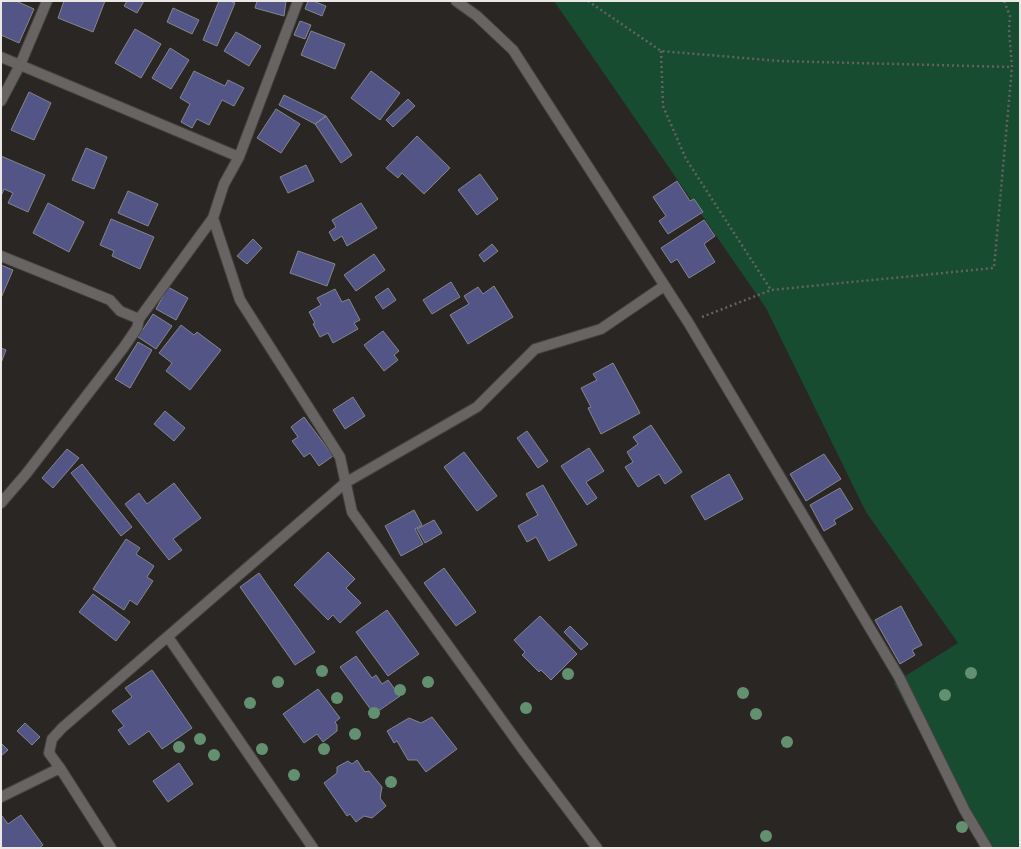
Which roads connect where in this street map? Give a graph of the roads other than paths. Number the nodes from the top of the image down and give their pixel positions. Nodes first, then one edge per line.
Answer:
1 (47, 1) edge
2 (298, 1) edge
3 (456, 1) edge
4 (1, 57) edge
5 (20, 65) junction
6 (1, 101) edge
7 (239, 157) junction
8 (213, 218) junction
9 (1, 256) edge
10 (664, 286) junction
11 (139, 319) junction
12 (345, 483) junction
13 (1, 503) edge
14 (168, 637) junction
15 (60, 768) junction
16 (1, 797) edge
17 (111, 848) edge
18 (313, 848) edge
19 (597, 848) edge
20 (987, 848) edge

1 - 5 street
2 - 7 street
3 - 10 street
4 - 5 street
5 - 6 street
5 - 7 street
7 - 8 street
8 - 11 street
8 - 12 street
9 - 11 street
10 - 12 street
10 - 20 street
11 - 13 street
12 - 14 street
12 - 19 street
14 - 15 street
14 - 18 street
15 - 16 street
15 - 17 street

